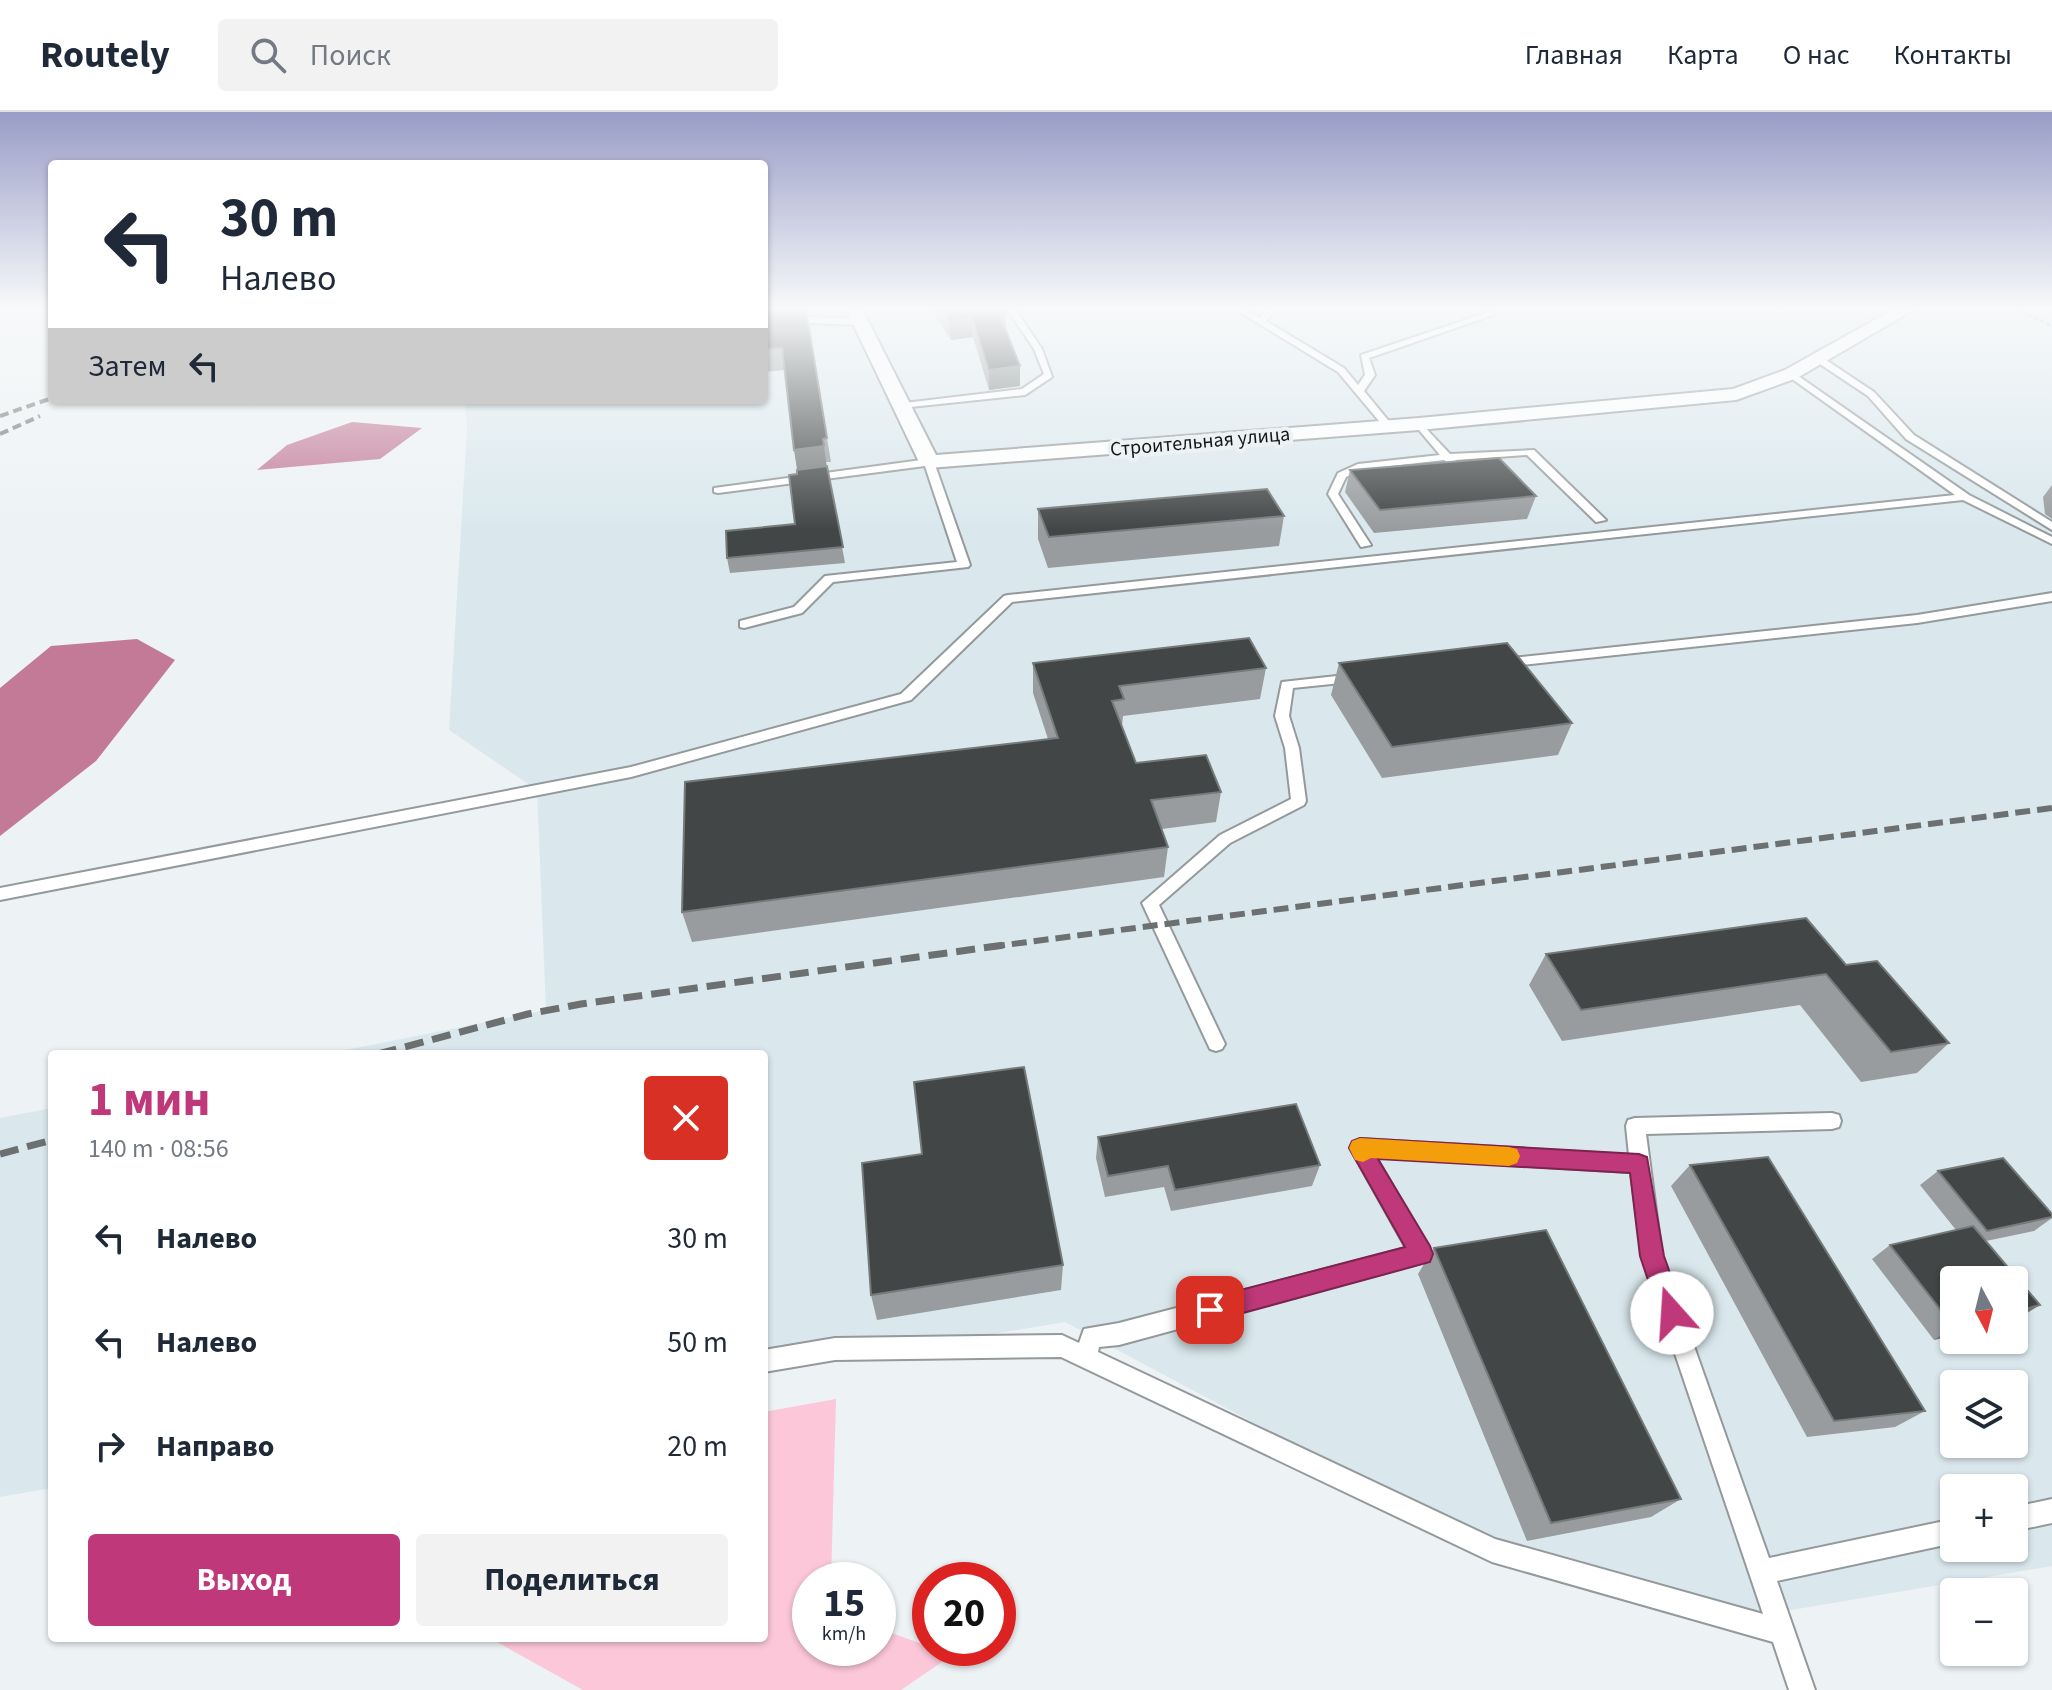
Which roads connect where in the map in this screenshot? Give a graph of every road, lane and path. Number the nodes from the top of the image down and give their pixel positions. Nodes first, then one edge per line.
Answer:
1 (892, 383) edge
2 (1038, 383) edge
3 (1352, 383) edge
4 (1365, 383) edge
5 (1767, 383) edge
6 (1803, 383) edge
7 (1854, 383) edge
8 (1359, 391) junction
9 (904, 406) junction
10 (1419, 424) junction
11 (1387, 425) junction
12 (1447, 457) junction
13 (929, 462) junction
14 (1464, 477) edge
15 (718, 490) dead end
16 (1965, 497) junction
17 (1600, 520) dead end
18 (2052, 527) edge
19 (2052, 541) edge
20 (1365, 545) dead end
21 (2052, 597) edge
22 (744, 624) dead end
23 (1492, 664) edge
24 (1366, 677) edge
25 (0, 894) edge
26 (1216, 1044) dead end
27 (1832, 1121) dead end
28 (1639, 1164) junction
29 (1085, 1357) junction
30 (768, 1360) edge
31 (2052, 1511) edge
32 (2028, 1516) edge
33 (1940, 1534) edge
34 (1760, 1572) junction
35 (1781, 1632) junction
36 (1802, 1690) edge

1 - 9 street
2 - 9 lane
3 - 8 lane
4 - 8 lane
5 - 10 street, Строительная улица
6 - 16 lane
7 - 18 lane
8 - 11 lane
9 - 13 street
10 - 11 street, Строительная улица
10 - 12 lane
11 - 13 street, Строительная улица
12 - 14 lane
12 - 17 lane
12 - 20 lane
13 - 15 lane
13 - 22 lane
16 - 19 lane
16 - 25 lane
21 - 23 lane
24 - 26 lane
27 - 28 lane
28 - 29 lane
28 - 34 lane
29 - 30 lane
29 - 35 lane
31 - 32 lane
33 - 34 lane
34 - 35 lane
35 - 36 lane

